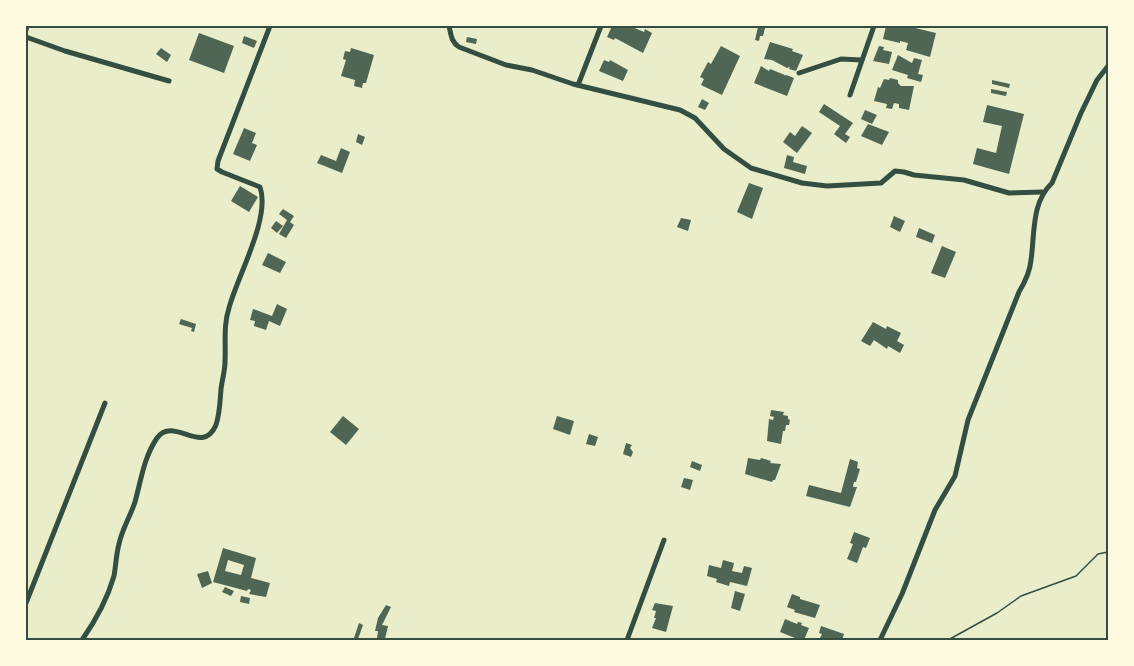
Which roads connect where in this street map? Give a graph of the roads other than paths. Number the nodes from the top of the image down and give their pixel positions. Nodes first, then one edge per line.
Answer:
1 (27, 26) edge
2 (270, 26) edge
3 (449, 26) edge
4 (601, 26) edge
5 (874, 26) edge
6 (26, 30) edge
7 (26, 37) edge
8 (862, 60) junction
9 (1108, 66) edge
10 (799, 73) dead end
11 (170, 81) dead end
12 (578, 85) junction
13 (850, 95) dead end
14 (1043, 192) junction
15 (105, 403) dead end
16 (664, 540) dead end
17 (26, 603) edge
18 (82, 640) edge
19 (627, 640) edge
20 (880, 640) edge

1 - 6 street
2 - 18 street
3 - 12 street
4 - 12 street
5 - 8 street
7 - 11 street
8 - 10 street
8 - 13 street
9 - 14 street
12 - 14 street
14 - 20 street
15 - 17 street
16 - 19 street

